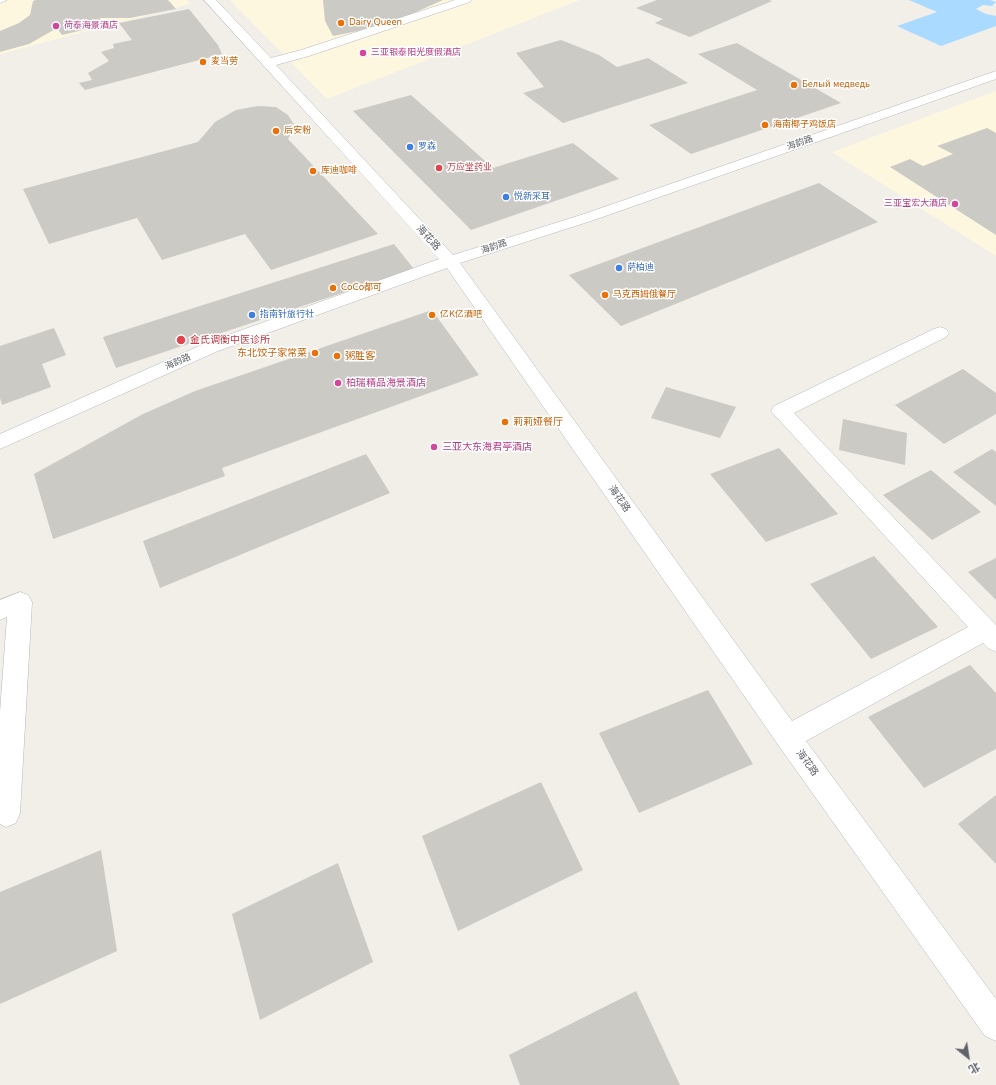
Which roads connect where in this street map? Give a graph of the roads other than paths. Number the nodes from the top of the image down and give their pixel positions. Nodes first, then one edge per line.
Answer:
1 (210, 0) edge
2 (466, 0) edge
3 (268, 63) junction
4 (996, 75) edge
5 (450, 261) junction
6 (940, 333) dead end
7 (0, 442) edge
8 (0, 610) edge
9 (990, 636) edge
10 (788, 737) junction
11 (6, 813) dead end
12 (996, 1025) edge

1 - 3 street, 海花路
2 - 3 street
3 - 5 street, 海花路
4 - 5 street, 海韵路
5 - 7 street, 海韵路
5 - 10 street, 海花路
6 - 9 street
8 - 11 street
9 - 10 street
10 - 12 street, 海花路

